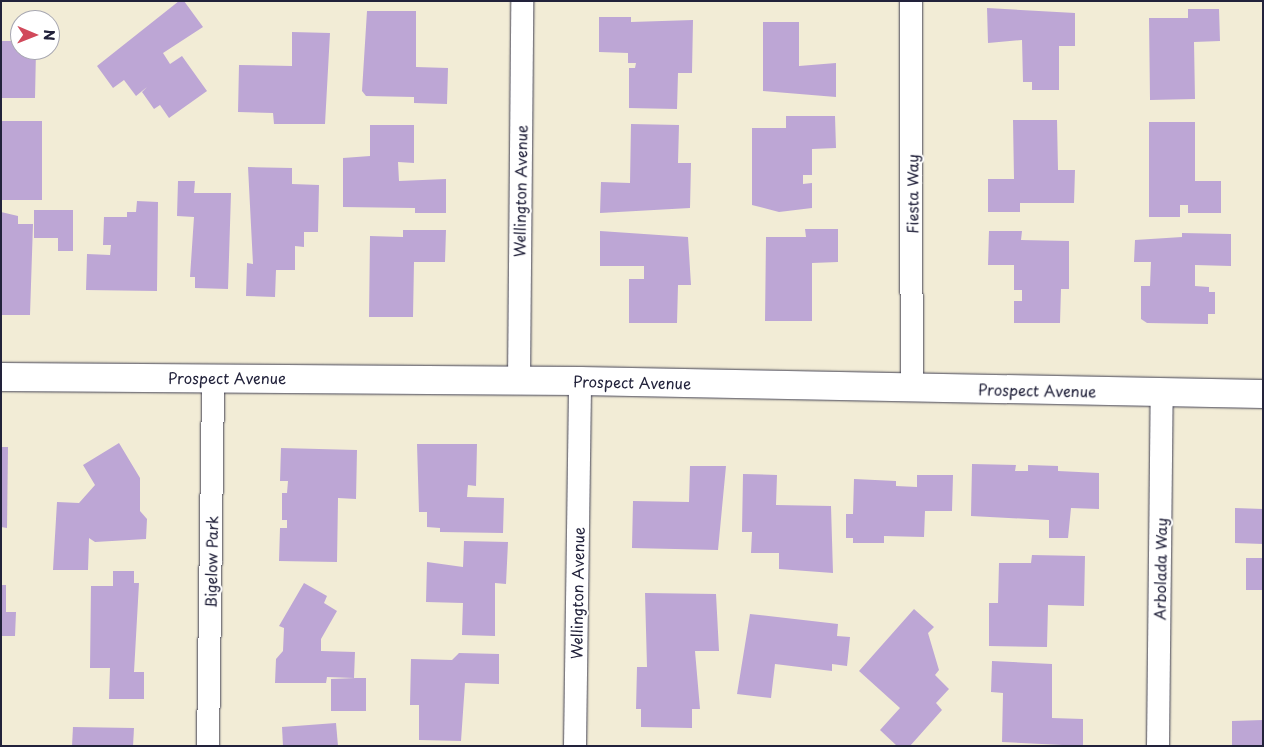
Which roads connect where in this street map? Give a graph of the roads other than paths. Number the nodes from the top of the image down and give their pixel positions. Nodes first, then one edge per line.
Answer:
1 (522, 1) edge
2 (912, 1) edge
3 (1, 377) edge
4 (213, 378) junction
5 (518, 381) junction
6 (580, 381) junction
7 (912, 388) junction
8 (1162, 392) junction
9 (1263, 394) edge
10 (208, 746) edge
11 (575, 746) edge
12 (1158, 746) edge

1 - 5 street, Wellington Avenue
2 - 7 street, Fiesta Way
3 - 4 main road, Prospect Avenue
4 - 5 main road, Prospect Avenue
4 - 10 street, Bigelow Park
5 - 6 main road, Prospect Avenue
6 - 7 main road, Prospect Avenue
6 - 11 street, Wellington Avenue
7 - 8 main road, Prospect Avenue
8 - 9 main road, Prospect Avenue
8 - 12 street, Arbolada Way

